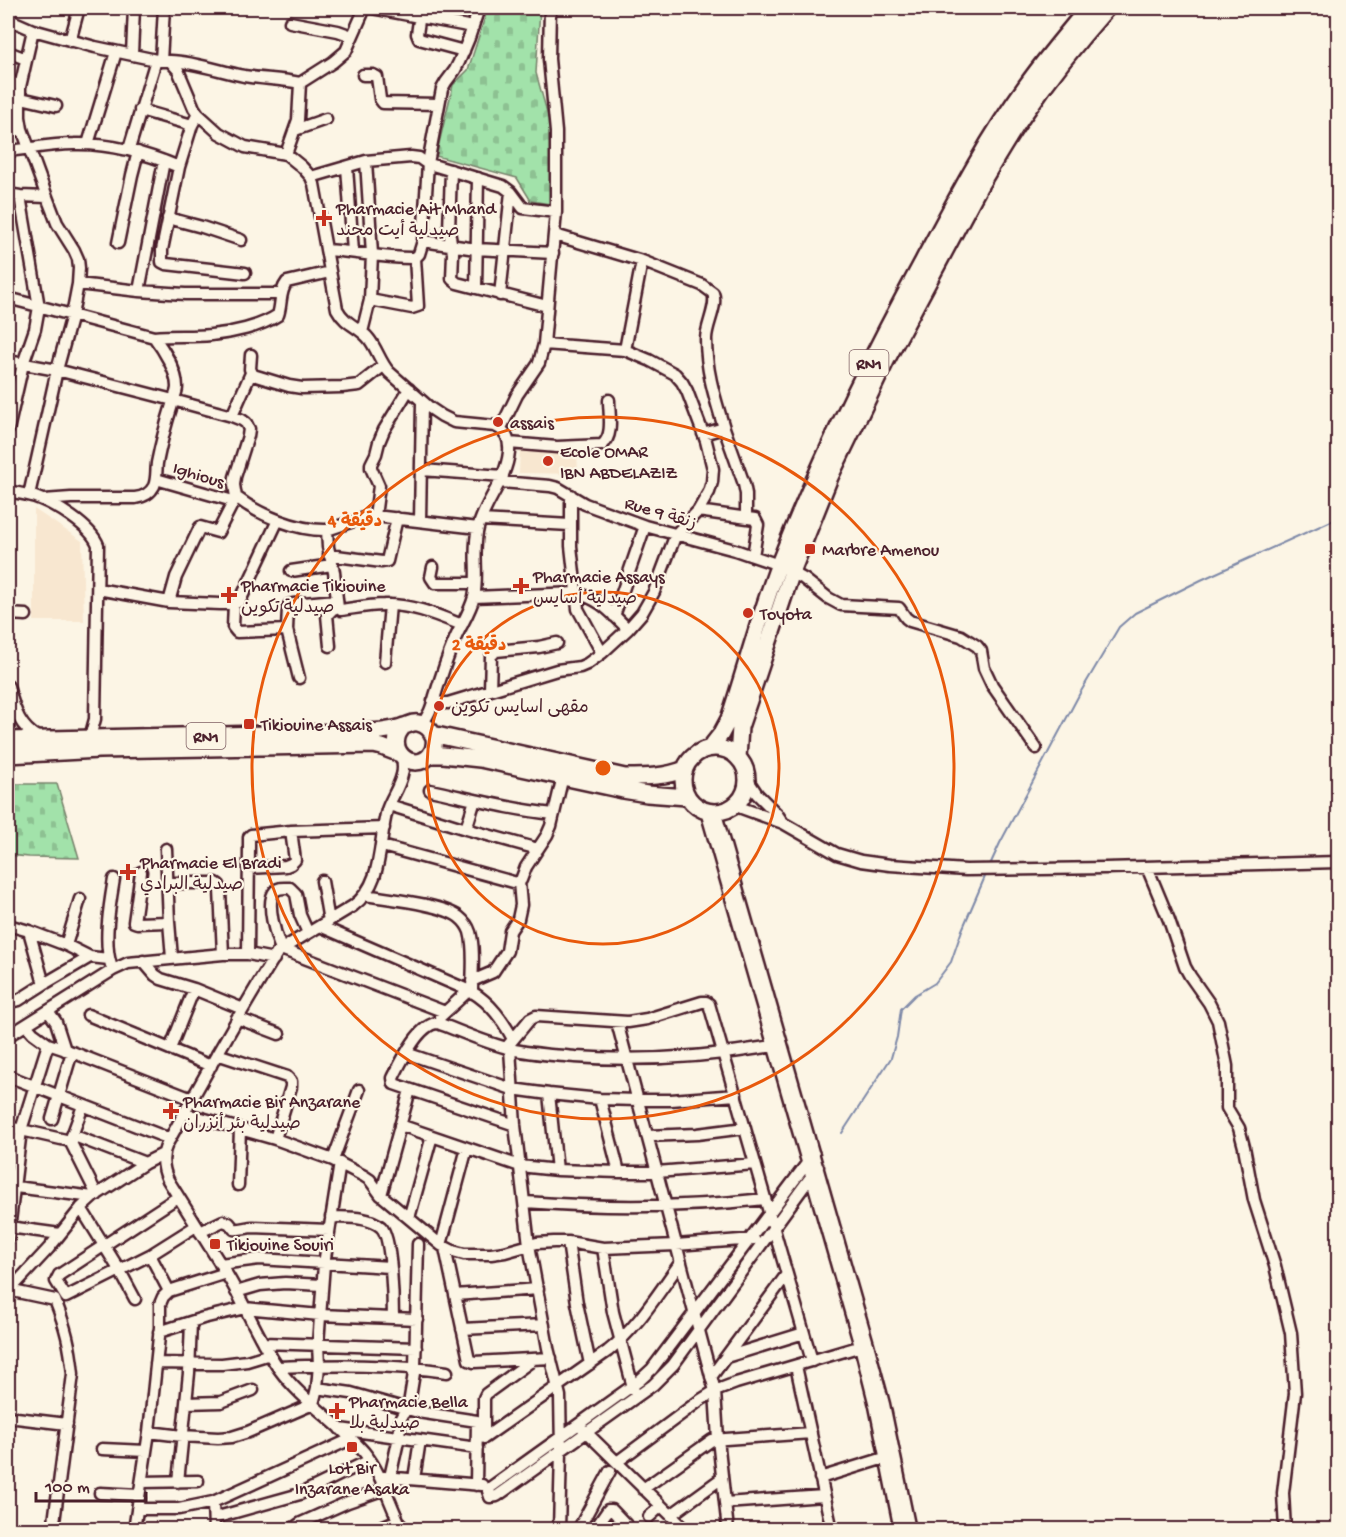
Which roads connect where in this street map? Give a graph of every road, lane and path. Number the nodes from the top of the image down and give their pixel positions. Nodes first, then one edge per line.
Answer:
1 (79, 8) edge
2 (134, 8) edge
3 (164, 8) edge
4 (371, 8) edge
5 (479, 8) edge
6 (550, 8) edge
7 (1088, 8) edge
8 (1107, 8) edge
9 (360, 10) edge
10 (420, 12) edge
11 (8, 20) edge
12 (290, 22) dead end
13 (473, 27) junction
14 (33, 30) junction
15 (352, 36) junction
16 (70, 41) junction
17 (8, 51) edge
18 (464, 51) junction
19 (116, 52) junction
20 (132, 54) junction
21 (26, 60) junction
22 (162, 61) junction
23 (363, 75) dead end
24 (8, 80) edge
25 (300, 83) junction
26 (20, 92) junction
27 (439, 104) junction
28 (56, 106) dead end
29 (8, 110) edge
30 (140, 110) junction
31 (198, 114) junction
32 (20, 117) junction
33 (326, 119) dead end
34 (192, 125) junction
35 (22, 129) junction
36 (295, 130) junction
37 (8, 132) edge
38 (88, 144) junction
39 (29, 148) junction
40 (8, 151) edge
41 (133, 151) junction
42 (286, 154) junction
43 (164, 160) junction
44 (366, 161) junction
45 (428, 163) junction
46 (179, 166) junction
47 (347, 166) junction
48 (451, 170) junction
49 (311, 177) junction
50 (478, 178) junction
51 (511, 192) junction
52 (8, 194) edge
53 (20, 196) junction
54 (46, 197) junction
55 (556, 212) junction
56 (168, 218) junction
57 (555, 235) junction
58 (241, 240) dead end
59 (423, 241) junction
60 (118, 243) dead end
61 (451, 245) junction
62 (476, 249) junction
63 (326, 250) junction
64 (505, 250) junction
65 (353, 252) junction
66 (553, 253) junction
67 (372, 254) junction
68 (415, 258) junction
69 (642, 261) junction
70 (330, 272) junction
71 (245, 273) dead end
72 (78, 284) junction
73 (476, 288) junction
74 (139, 291) junction
75 (281, 294) junction
76 (500, 295) junction
77 (8, 298) edge
78 (370, 300) junction
79 (547, 306) junction
80 (39, 307) junction
81 (72, 315) junction
82 (362, 332) junction
83 (154, 337) junction
84 (544, 344) junction
85 (625, 350) junction
86 (251, 355) dead end
87 (8, 360) edge
88 (23, 364) junction
89 (383, 366) junction
90 (57, 370) junction
91 (251, 373) junction
92 (409, 389) junction
93 (173, 400) junction
94 (609, 400) dead end
95 (422, 402) junction
96 (232, 416) junction
97 (501, 428) junction
98 (724, 428) junction
99 (8, 430) edge
100 (703, 434) junction
101 (509, 443) junction
102 (422, 470) junction
103 (156, 479) junction
104 (502, 479) junction
105 (8, 491) edge
106 (29, 495) junction
107 (571, 495) junction
108 (235, 499) junction
109 (44, 500) junction
110 (698, 511) junction
111 (375, 516) junction
112 (746, 517) junction
113 (397, 518) junction
114 (278, 520) junction
115 (420, 521) junction
116 (479, 524) junction
117 (570, 525) junction
118 (645, 526) junction
119 (327, 530) junction
120 (676, 534) junction
121 (753, 556) junction
122 (331, 560) junction
123 (433, 567) dead end
124 (786, 568) junction
125 (291, 571) dead end
126 (475, 583) junction
127 (98, 589) junction
128 (576, 593) junction
129 (474, 597) junction
130 (169, 602) junction
131 (336, 603) junction
132 (234, 604) junction
133 (390, 605) junction
134 (8, 614) edge
135 (26, 615) dead end
136 (614, 616) junction
137 (462, 625) junction
138 (628, 629) junction
139 (287, 630) junction
140 (557, 643) dead end
141 (330, 646) dead end
142 (602, 652) junction
143 (385, 662) dead end
144 (299, 678) dead end
145 (8, 686) edge
146 (490, 690) junction
147 (433, 701) junction
148 (17, 715) junction
149 (95, 719) junction
150 (404, 726) junction
151 (428, 730) junction
152 (107, 738) junction
153 (88, 739) junction
154 (47, 740) junction
155 (9, 745) edge
156 (710, 748) junction
157 (1036, 748) dead end
158 (401, 755) junction
159 (425, 758) junction
160 (738, 758) junction
161 (685, 769) junction
162 (563, 776) junction
163 (747, 779) junction
164 (400, 782) junction
165 (430, 790) dead end
166 (687, 797) junction
167 (475, 800) junction
168 (389, 805) junction
169 (736, 806) junction
170 (711, 812) junction
171 (554, 814) junction
172 (783, 823) junction
173 (384, 828) junction
174 (466, 829) junction
175 (291, 831) junction
176 (382, 846) junction
177 (166, 849) dead end
178 (538, 849) junction
179 (1338, 862) edge
180 (1147, 867) junction
181 (249, 868) junction
182 (141, 872) dead end
183 (114, 879) dead end
184 (322, 881) dead end
185 (519, 882) junction
186 (168, 884) junction
187 (365, 895) junction
188 (80, 899) dead end
189 (169, 922) junction
190 (324, 924) junction
191 (8, 925) edge
192 (29, 931) junction
193 (308, 933) junction
194 (66, 945) junction
195 (281, 949) junction
196 (223, 954) junction
197 (248, 954) junction
198 (90, 957) junction
199 (172, 958) junction
200 (274, 958) junction
201 (109, 959) junction
202 (143, 962) junction
203 (113, 970) junction
204 (44, 984) junction
205 (472, 988) junction
206 (194, 989) junction
207 (8, 1002) edge
208 (48, 1011) junction
209 (445, 1012) junction
210 (240, 1013) junction
211 (88, 1015) dead end
212 (617, 1022) junction
213 (433, 1023) junction
214 (26, 1025) junction
215 (279, 1034) dead end
216 (8, 1036) edge
217 (48, 1044) junction
218 (510, 1045) junction
219 (778, 1046) junction
220 (170, 1049) junction
221 (69, 1051) junction
222 (406, 1053) junction
223 (217, 1054) junction
224 (724, 1054) junction
225 (627, 1060) junction
226 (211, 1066) junction
227 (8, 1076) edge
228 (35, 1087) junction
229 (512, 1089) junction
230 (359, 1090) dead end
231 (410, 1090) junction
232 (549, 1094) junction
233 (736, 1095) junction
234 (59, 1096) junction
235 (192, 1099) junction
236 (600, 1099) junction
237 (638, 1100) junction
238 (83, 1106) junction
239 (184, 1113) junction
240 (52, 1119) dead end
241 (400, 1125) junction
242 (515, 1125) junction
243 (8, 1127) edge
244 (746, 1128) junction
245 (240, 1129) junction
246 (21, 1130) junction
247 (432, 1136) junction
248 (647, 1136) junction
249 (71, 1138) junction
250 (170, 1139) junction
251 (275, 1139) junction
252 (467, 1148) junction
253 (163, 1154) junction
254 (336, 1161) junction
255 (145, 1163) junction
256 (755, 1164) junction
257 (812, 1165) junction
258 (520, 1166) junction
259 (557, 1170) junction
260 (619, 1172) junction
261 (657, 1172) junction
262 (238, 1185) dead end
263 (10, 1186) edge
264 (381, 1195) junction
265 (95, 1196) junction
266 (178, 1197) junction
267 (765, 1199) junction
268 (525, 1202) junction
269 (666, 1207) junction
270 (81, 1208) junction
271 (770, 1213) junction
272 (331, 1216) junction
273 (409, 1218) junction
274 (774, 1227) junction
275 (198, 1229) junction
276 (329, 1230) junction
277 (8, 1233) edge
278 (60, 1234) junction
279 (766, 1238) junction
280 (750, 1239) junction
281 (568, 1242) junction
282 (418, 1244) dead end
283 (529, 1245) junction
284 (676, 1245) junction
285 (105, 1246) junction
286 (443, 1246) junction
287 (603, 1248) junction
288 (150, 1256) junction
289 (681, 1262) junction
290 (324, 1264) junction
291 (390, 1267) junction
292 (223, 1268) junction
293 (120, 1271) junction
294 (787, 1274) junction
295 (322, 1286) junction
296 (538, 1289) junction
297 (9, 1290) edge
298 (169, 1291) junction
299 (236, 1292) junction
300 (455, 1294) junction
301 (61, 1299) junction
302 (135, 1299) dead end
303 (245, 1308) junction
304 (695, 1314) junction
305 (320, 1315) junction
306 (393, 1318) junction
307 (417, 1319) junction
308 (191, 1322) junction
309 (544, 1325) junction
310 (462, 1329) junction
311 (699, 1330) junction
312 (159, 1332) junction
313 (804, 1333) junction
314 (620, 1341) junction
315 (263, 1342) junction
316 (318, 1344) junction
317 (864, 1345) junction
318 (416, 1348) junction
319 (270, 1354) junction
320 (726, 1357) junction
321 (551, 1358) junction
322 (534, 1359) junction
323 (812, 1361) junction
324 (156, 1363) junction
325 (190, 1364) junction
326 (590, 1364) junction
327 (319, 1365) junction
328 (796, 1366) junction
329 (278, 1367) junction
330 (415, 1367) junction
331 (447, 1372) dead end
332 (711, 1377) junction
333 (558, 1386) junction
334 (632, 1386) junction
335 (317, 1388) junction
336 (253, 1390) dead end
337 (715, 1391) junction
338 (635, 1398) junction
339 (186, 1403) junction
340 (313, 1404) junction
341 (406, 1409) junction
342 (8, 1417) edge
343 (67, 1424) junction
344 (579, 1424) junction
345 (340, 1428) junction
346 (148, 1432) junction
347 (587, 1433) junction
348 (810, 1433) junction
349 (182, 1436) junction
350 (399, 1437) junction
351 (561, 1437) junction
352 (484, 1438) junction
353 (718, 1439) junction
354 (351, 1440) junction
355 (420, 1440) junction
356 (477, 1448) junction
357 (102, 1449) dead end
358 (146, 1450) junction
359 (561, 1451) junction
360 (890, 1456) junction
361 (370, 1460) junction
362 (613, 1466) junction
363 (385, 1477) junction
364 (722, 1478) junction
365 (820, 1478) junction
366 (414, 1479) junction
367 (198, 1481) dead end
368 (142, 1482) junction
369 (178, 1482) junction
370 (483, 1488) junction
371 (643, 1488) junction
372 (385, 1489) junction
373 (100, 1493) dead end
374 (139, 1495) junction
375 (824, 1496) junction
376 (213, 1502) junction
377 (725, 1503) junction
378 (661, 1506) junction
379 (137, 1509) junction
380 (671, 1515) junction
381 (649, 1517) dead end
382 (599, 1523) dead end
383 (214, 1524) edge
384 (401, 1525) edge
385 (53, 1530) edge
386 (134, 1530) edge
387 (291, 1530) edge
388 (374, 1530) edge
389 (560, 1530) edge
390 (578, 1530) edge
391 (631, 1530) edge
392 (686, 1530) edge
393 (728, 1530) edge
394 (832, 1530) edge
395 (900, 1530) edge
396 (910, 1530) edge
397 (1285, 1530) edge

1 - 16 street
2 - 20 street
3 - 22 street
4 - 10 street
5 - 13 street
6 - 55 street
7 - 124 highway, RN1
8 - 124 highway, RN1
9 - 15 street
10 - 13 street
10 - 18 street
11 - 14 street
12 - 15 street
13 - 18 street
14 - 16 street
14 - 21 street
15 - 25 street
16 - 19 street
17 - 21 street
18 - 27 street
19 - 20 street
19 - 38 street
20 - 22 street
21 - 26 street
22 - 25 street
22 - 30 street
22 - 31 street
23 - 27 street
24 - 26 street
25 - 36 street
26 - 28 street
26 - 32 street
27 - 45 street
29 - 32 street
30 - 34 street
30 - 41 street
31 - 34 street
31 - 42 street
32 - 35 street
33 - 36 street
34 - 46 street
35 - 37 street
35 - 39 street
36 - 42 street
38 - 39 street
38 - 41 street
39 - 40 street
39 - 54 street
41 - 43 street
41 - 60 street
42 - 49 street
43 - 46 street
43 - 74 street
44 - 45 street
44 - 47 street
44 - 67 street
45 - 48 street
45 - 59 street
46 - 56 street
47 - 49 street
47 - 65 street
48 - 50 street
48 - 61 street
49 - 63 street
50 - 51 street
50 - 62 street
51 - 55 street
51 - 64 street
52 - 53 street
53 - 54 street
53 - 80 street
54 - 72 street
55 - 57 street
56 - 58 street
56 - 71 street
57 - 66 street
57 - 69 street
59 - 61 street
59 - 68 street
61 - 62 street
61 - 73 street
62 - 64 street
62 - 73 street
63 - 65 street
63 - 70 street
64 - 66 street
64 - 76 street
65 - 67 street
66 - 79 street
67 - 68 street
67 - 78 street
68 - 78 street
69 - 85 street
69 - 98 street
70 - 75 street
70 - 82 street
72 - 74 street
72 - 81 street
73 - 76 street
74 - 75 street
75 - 83 street
76 - 79 street
77 - 80 street
78 - 82 street
79 - 84 street
80 - 81 street
80 - 88 street
81 - 83 street
81 - 90 street
82 - 89 street
83 - 93 street
84 - 85 street
84 - 97 street
85 - 100 street
86 - 91 street
87 - 88 street
88 - 90 street
88 - 99 street
89 - 91 street
89 - 92 street
90 - 93 street
90 - 106 street
91 - 96 street
92 - 95 street
92 - 111 street
93 - 96 street
93 - 103 street
94 - 101 street
95 - 97 street
95 - 102 street
96 - 108 street
97 - 101 street
98 - 100 street
98 - 112 street
100 - 110 street
101 - 104 street
102 - 104 street, Rue 9 زنقة
102 - 115 street
103 - 108 street, Ighious
103 - 109 street
104 - 107 street, Rue 9 زنقة
104 - 116 street
105 - 106 street
106 - 109 street
107 - 117 street
107 - 118 street, Rue 9 زنقة
108 - 114 street, Ighious
108 - 130 street
109 - 127 street
110 - 112 street
110 - 120 street
111 - 113 street
111 - 119 street
112 - 121 street
113 - 115 street
113 - 122 street
114 - 119 street, Ighious
114 - 132 street
115 - 116 street
116 - 117 street
116 - 126 street
117 - 128 street
118 - 120 street, Rue 9 زنقة
118 - 136 street
119 - 122 street
120 - 121 street, Rue 9 زنقة
120 - 138 street
121 - 124 street, Rue 9 زنقة
122 - 125 street
122 - 131 street
123 - 126 street
124 - 156 highway, RN1
124 - 157 street, Rue 9 زنقة
124 - 160 highway, RN1
126 - 129 street
127 - 130 street
127 - 149 street
128 - 129 street
128 - 136 street
128 - 142 street
129 - 137 street
130 - 132 street
131 - 133 street
131 - 139 street
131 - 141 street
132 - 139 street
133 - 137 street
133 - 143 street
134 - 135 street
136 - 138 street
137 - 147 street
138 - 142 street
139 - 144 street
140 - 146 street
142 - 146 street
145 - 148 street
146 - 147 street
147 - 151 street
148 - 154 street
148 - 155 street
149 - 152 street
149 - 153 street
150 - 151 highway, RN1
150 - 152 highway, RN1
150 - 158 highway
151 - 159 highway
151 - 161 highway, RN1
152 - 153 highway, RN1
153 - 154 highway, RN1
154 - 155 highway, RN1
155 - 158 highway, RN1
156 - 160 highway
156 - 161 highway, RN1
158 - 159 highway, RN1
158 - 164 street
159 - 162 highway, RN1
159 - 164 street
160 - 163 highway, RN1
161 - 166 highway
162 - 166 highway, RN1
162 - 171 street
163 - 169 highway
163 - 172 street
164 - 168 street
165 - 167 street
166 - 170 highway
167 - 171 street
167 - 174 street
168 - 173 street
168 - 174 street
169 - 170 highway
169 - 172 street
170 - 219 street
171 - 178 street
172 - 180 street
173 - 175 street
173 - 176 street
174 - 178 street
175 - 181 street
175 - 181 street
176 - 185 street
176 - 187 street
177 - 186 street
178 - 185 street
179 - 180 street
180 - 397 street
181 - 197 street
182 - 189 street
183 - 201 street
184 - 190 street
185 - 205 street
186 - 189 street
186 - 196 street
187 - 190 street
187 - 205 street
188 - 194 street
189 - 199 street
190 - 193 street
190 - 205 street
191 - 192 street
192 - 194 street
192 - 204 street
193 - 195 street
193 - 195 street
194 - 198 street
195 - 200 street
195 - 209 street
196 - 197 street
196 - 199 street
197 - 200 street
198 - 201 street
198 - 204 street
199 - 202 street
200 - 210 street
201 - 203 street
202 - 203 street
202 - 206 street
203 - 208 street
204 - 207 street
205 - 209 street
205 - 218 street
206 - 210 street
206 - 220 street
208 - 214 street
208 - 221 street
209 - 213 street
210 - 215 street
210 - 223 street
211 - 220 street
212 - 218 street
212 - 224 street
212 - 225 street
213 - 218 street
213 - 222 street
214 - 216 street
214 - 217 street
217 - 221 street
217 - 228 street
218 - 225 street
218 - 229 street
219 - 224 street
219 - 257 street
220 - 226 street
221 - 234 street
221 - 235 street
222 - 229 street
222 - 231 street
223 - 226 street
223 - 251 street
224 - 225 street
224 - 233 street
225 - 237 street
226 - 235 street
227 - 228 street
228 - 234 street
228 - 246 street
229 - 232 street
229 - 242 street
230 - 254 street
231 - 241 street
231 - 242 street
232 - 236 street
232 - 259 street
233 - 237 street
233 - 244 street
234 - 238 street
234 - 240 street
235 - 239 street
236 - 237 street
236 - 260 street
237 - 248 street
238 - 249 street
238 - 250 street
239 - 245 street
239 - 250 street
241 - 247 street
241 - 264 street
242 - 258 street
243 - 246 street
244 - 248 street
244 - 256 street
245 - 251 street
245 - 262 street
246 - 249 street
246 - 263 street
247 - 252 street
247 - 273 street
248 - 261 street
249 - 255 street
249 - 265 street
250 - 253 street
251 - 254 street
252 - 258 street
252 - 286 street
253 - 255 street
253 - 266 street
254 - 264 street
254 - 272 street
255 - 265 street
256 - 261 street
256 - 267 street
257 - 271 street
257 - 274 street
257 - 317 street
258 - 259 street
258 - 268 street
259 - 260 street
260 - 261 street
261 - 269 street
263 - 265 street
263 - 277 street
264 - 273 street
265 - 270 street
266 - 275 street
266 - 285 street
267 - 269 street
267 - 271 street
268 - 269 street
268 - 283 street
269 - 284 street
270 - 278 street
270 - 285 street
271 - 274 street
271 - 280 street
272 - 276 street
272 - 291 street
273 - 286 street
274 - 279 street
274 - 294 street
275 - 276 street
275 - 288 street
275 - 292 street
276 - 290 street
277 - 278 street
278 - 297 street
279 - 280 street
279 - 311 street
280 - 284 street
280 - 304 street
281 - 283 street
281 - 287 street
281 - 326 street
282 - 307 street
283 - 286 street
283 - 296 street
284 - 287 street
284 - 289 street
285 - 293 street
285 - 301 street
286 - 300 street
287 - 314 street
288 - 293 street
288 - 298 street
289 - 304 street
289 - 314 street
290 - 291 street
290 - 292 street
290 - 295 street
291 - 306 street
292 - 298 street
292 - 299 street
293 - 301 street
293 - 302 street
294 - 313 street
294 - 320 street
295 - 299 street
295 - 305 street
296 - 300 street
296 - 309 street
297 - 301 street
298 - 312 street
299 - 303 street
300 - 310 street
301 - 343 street
303 - 305 street
303 - 308 street
303 - 315 street
304 - 311 street
304 - 334 street
305 - 306 street
305 - 316 street
306 - 307 street
307 - 318 street
308 - 312 street
308 - 325 street
309 - 310 street
309 - 321 street
310 - 322 street
311 - 332 street
311 - 338 street
312 - 324 street
313 - 320 street
313 - 323 street
314 - 326 street
314 - 334 street
315 - 316 street
315 - 319 street
316 - 318 street
316 - 327 street
317 - 323 street
317 - 360 street
318 - 330 street
319 - 325 street
319 - 329 street
320 - 332 street
321 - 322 street
321 - 333 street
322 - 352 street
323 - 328 street
324 - 325 street
324 - 346 street
325 - 339 street
326 - 333 street
327 - 329 street
327 - 330 street
327 - 335 street
328 - 337 street
328 - 348 street
329 - 340 street
330 - 331 street
330 - 341 street
332 - 337 street
333 - 351 street
333 - 352 street
334 - 338 street
334 - 344 street
335 - 340 street
335 - 341 street
336 - 339 street
337 - 353 street
337 - 362 street
338 - 347 street
339 - 349 street
340 - 345 street
340 - 349 street
341 - 350 street
341 - 356 street
342 - 343 street
343 - 385 street
344 - 347 street
344 - 351 street
345 - 350 street
345 - 354 street
346 - 349 street
346 - 358 street
347 - 359 street
347 - 362 street
348 - 353 street
348 - 365 street
349 - 369 street
350 - 355 street
350 - 363 street
351 - 359 street
351 - 370 street
352 - 370 street
353 - 364 street
353 - 371 street
354 - 361 street
354 - 376 street
355 - 356 street
355 - 366 street
356 - 370 street
357 - 358 street
358 - 368 street
359 - 370 street
359 - 389 street
360 - 365 street
360 - 395 street
360 - 396 street
361 - 363 street
361 - 383 street
362 - 371 street
362 - 390 street
363 - 366 street
363 - 372 street
364 - 377 street
364 - 380 street
365 - 375 street
366 - 370 street
367 - 369 street
368 - 369 street
368 - 374 street
371 - 378 street
372 - 384 street
372 - 387 street
373 - 374 street
374 - 379 street
375 - 377 street
375 - 394 street
376 - 379 street
376 - 383 street
377 - 393 street
378 - 380 street
378 - 381 street
379 - 386 street
380 - 392 street
382 - 391 street
384 - 388 street

